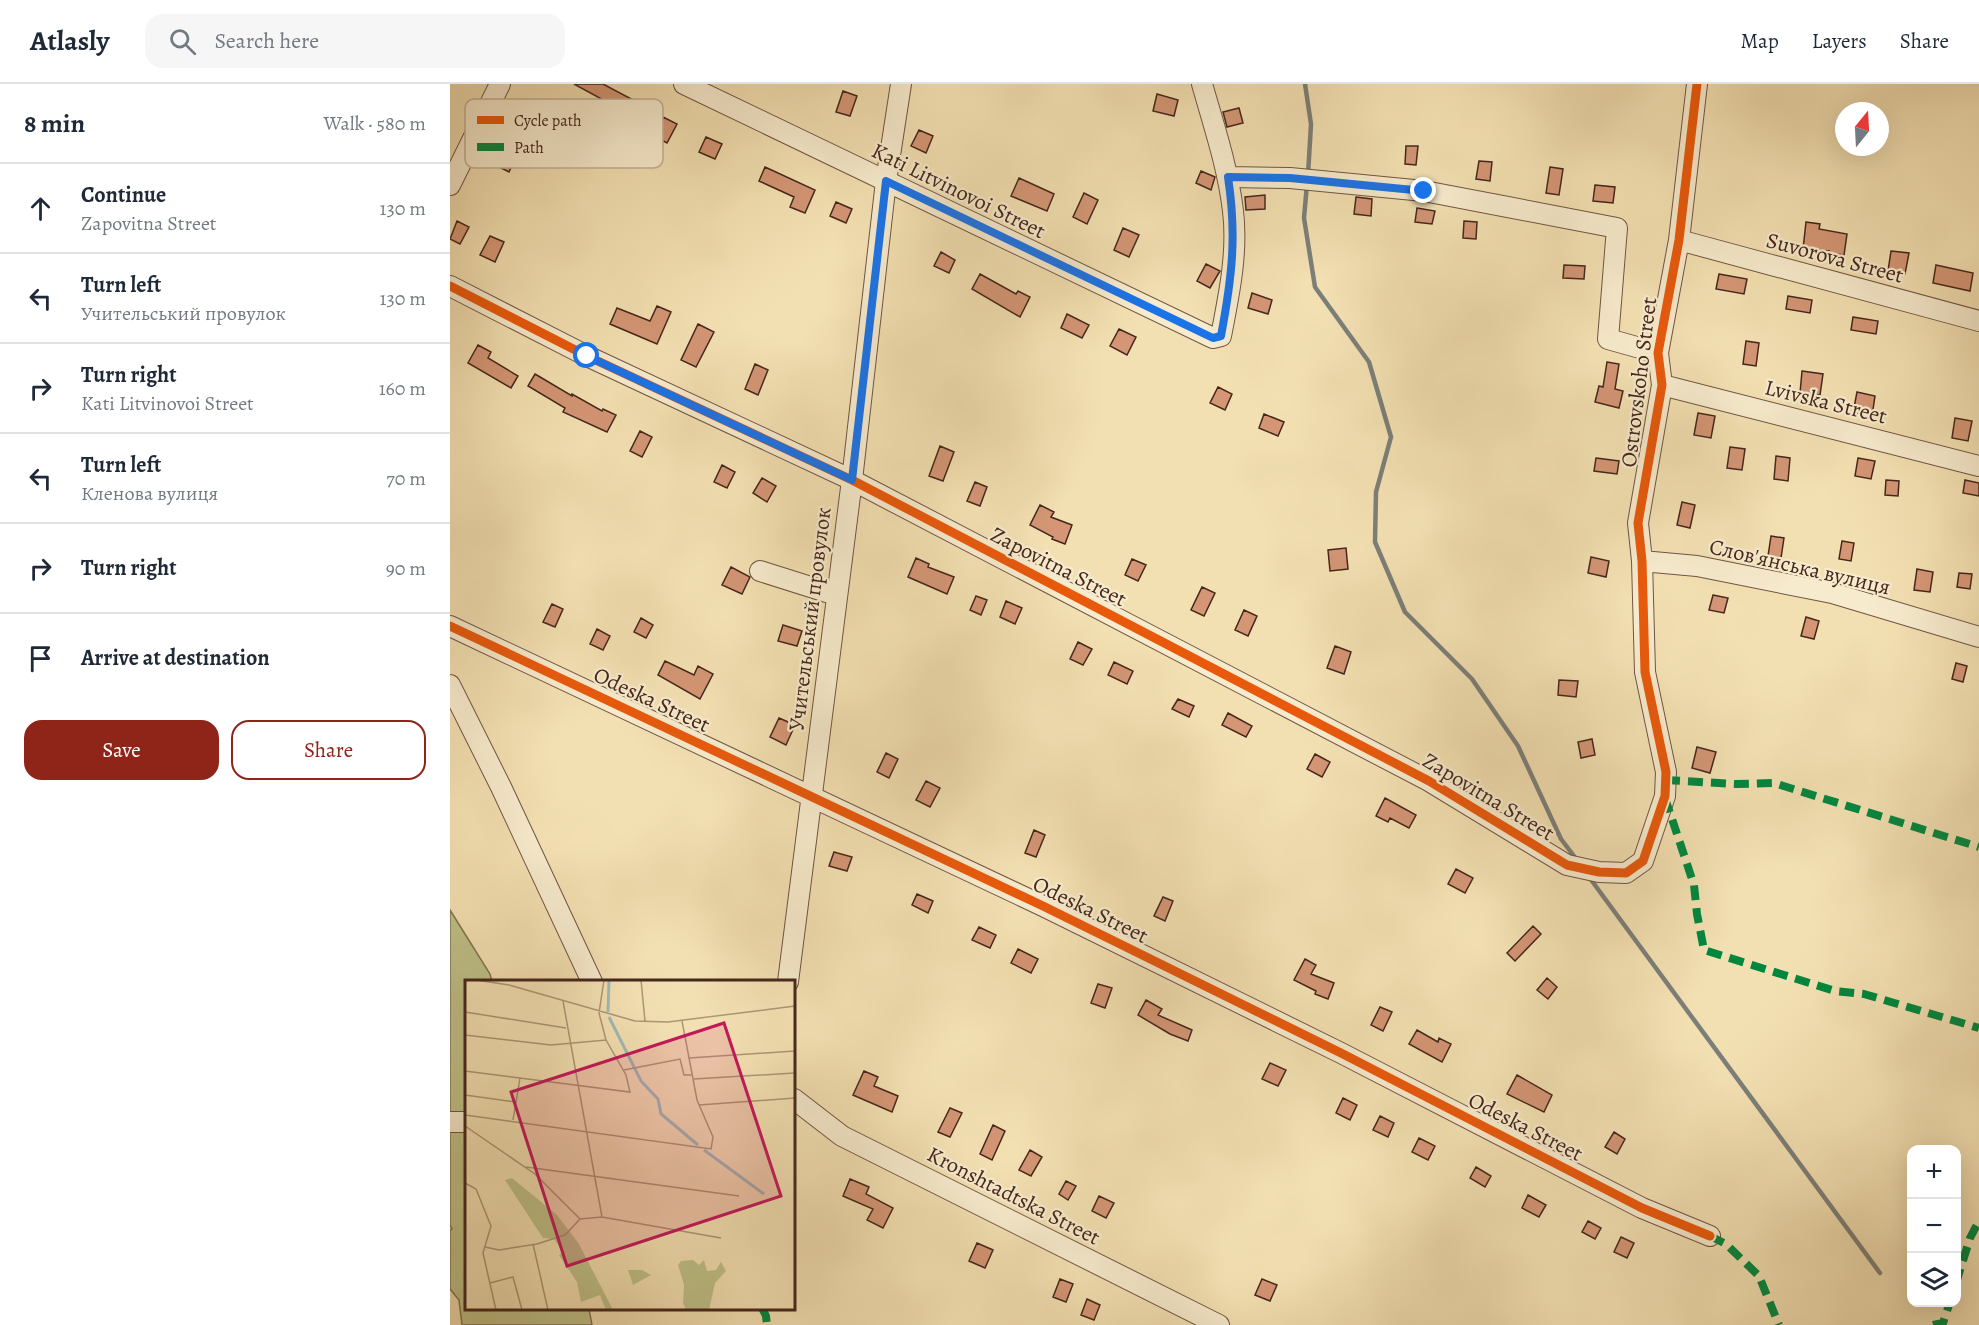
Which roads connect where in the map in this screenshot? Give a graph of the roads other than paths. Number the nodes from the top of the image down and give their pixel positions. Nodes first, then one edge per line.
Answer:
1 (500, 84) edge
2 (684, 84) edge
3 (900, 84) edge
4 (1202, 84) edge
5 (1697, 84) edge
6 (491, 99) edge
7 (465, 142) edge
8 (457, 155) edge
9 (1228, 177) junction
10 (886, 181) junction
11 (450, 185) edge
12 (1679, 240) junction
13 (450, 286) edge
14 (1979, 321) edge
15 (1658, 353) junction
16 (1662, 385) junction
17 (1979, 466) edge
18 (852, 480) junction
19 (1642, 561) junction
20 (760, 571) dead end
21 (836, 595) junction
22 (450, 626) edge
23 (1979, 638) edge
24 (450, 685) edge
25 (810, 795) junction
26 (1643, 861) joint
27 (592, 980) edge
28 (788, 980) edge
29 (795, 1100) edge
30 (1710, 1236) dead end
31 (1219, 1325) edge

1 - 6 street
2 - 10 street, Kati Litvinovoi Street
3 - 10 street, Учительський провулок
4 - 9 street
5 - 12 street, Ostrovskoho Street
7 - 8 street
8 - 11 street
9 - 10 street, Kati Litvinovoi Street
9 - 15 street
10 - 18 street, Учительський провулок
12 - 14 street, Suvorova Street
12 - 15 street, Ostrovskoho Street
13 - 18 street, Zapovitna Street
15 - 16 street, Ostrovskoho Street
16 - 17 street, Lvivska Street
16 - 19 street, Ostrovskoho Street
18 - 21 street, Учительський провулок
18 - 26 street, Zapovitna Street
19 - 23 street, Слов'янська вулиця
19 - 26 street, Ostrovskoho Street
20 - 21 street
21 - 25 street, Учительський провулок
22 - 25 street, Odeska Street
24 - 27 street
25 - 28 street, Учительський провулок
25 - 30 street, Odeska Street
29 - 31 street, Kronshtadtska Street

